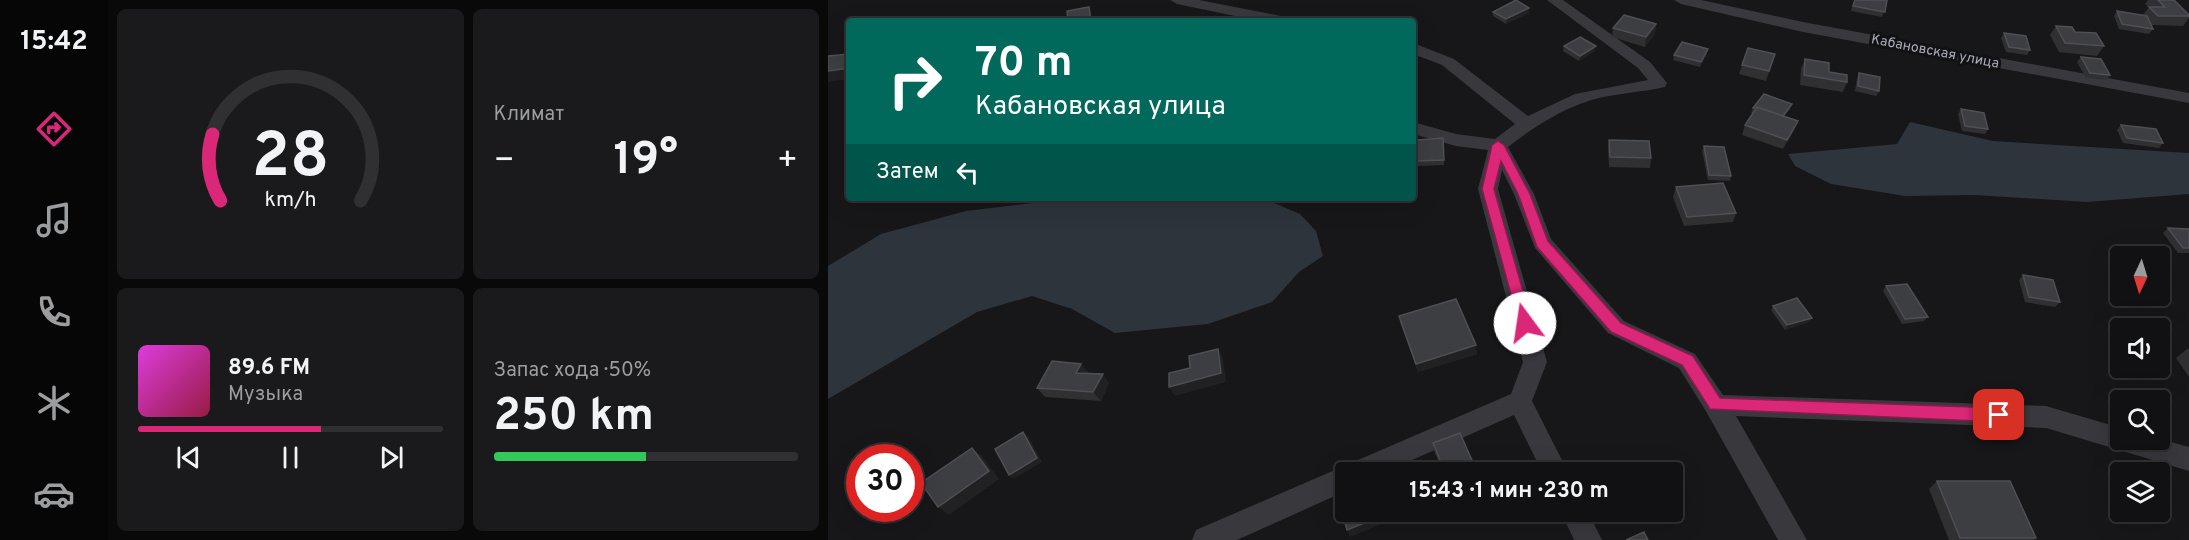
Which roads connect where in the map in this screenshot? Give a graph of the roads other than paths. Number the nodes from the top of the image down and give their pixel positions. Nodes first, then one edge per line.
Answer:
1 (1177, 0) edge
2 (1554, 0) edge
3 (1682, 0) edge
4 (1266, 18) edge
5 (1416, 49) edge
6 (2189, 98) edge
7 (1525, 123) junction
8 (1416, 129) edge
9 (1498, 145) junction
10 (1520, 401) junction
11 (1716, 405) junction
12 (2110, 436) edge
13 (2159, 450) edge
14 (2189, 459) edge
15 (1381, 462) edge
16 (1550, 462) edge
17 (1335, 484) edge
18 (1579, 522) edge
19 (1249, 531) edge
20 (1206, 540) edge
21 (1588, 540) edge
22 (1793, 540) edge

1 - 4 street
2 - 7 street
3 - 6 street, Кабановская улица
5 - 7 street
7 - 9 street
8 - 9 street
9 - 10 street
9 - 11 street
10 - 15 street
10 - 16 street
11 - 12 street
11 - 22 street
13 - 14 street
17 - 19 street
18 - 21 street
19 - 20 street

